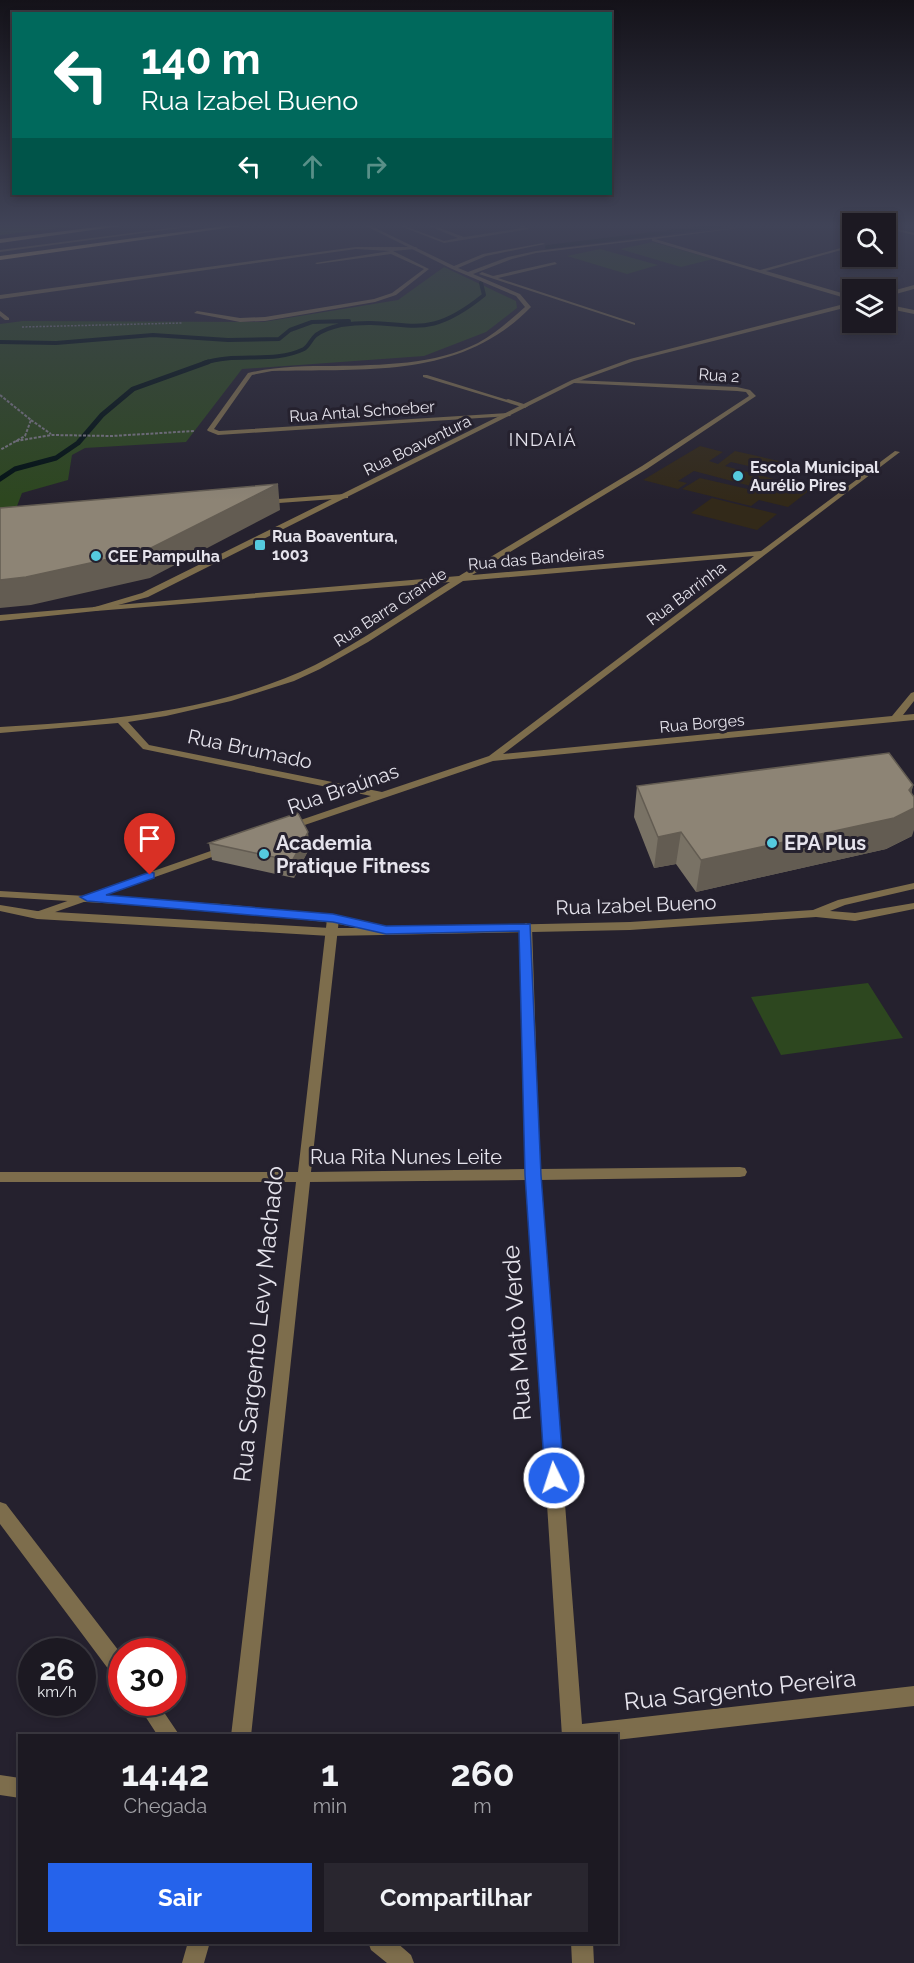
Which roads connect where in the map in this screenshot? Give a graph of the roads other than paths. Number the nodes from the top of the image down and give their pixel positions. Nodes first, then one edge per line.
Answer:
1 (223, 318) edge
2 (273, 318) edge
3 (516, 318) edge
4 (614, 318) edge
5 (799, 318) edge
6 (633, 324) dead end
7 (424, 376) dead end
8 (574, 381) junction
9 (753, 396) joint
10 (525, 406) junction
11 (508, 415) junction
12 (897, 452) dead end
13 (345, 496) junction
14 (261, 502) edge
15 (764, 553) junction
16 (459, 579) junction
17 (96, 609) junction
18 (0, 618) edge
19 (914, 695) edge
20 (914, 717) edge
21 (121, 720) junction
22 (894, 720) junction
23 (0, 730) edge
24 (492, 758) junction
25 (382, 795) junction
26 (284, 829) edge
27 (240, 844) edge
28 (914, 886) edge
29 (0, 894) edge
30 (87, 897) junction
31 (914, 906) edge
32 (0, 908) edge
33 (816, 913) junction
34 (37, 915) junction
35 (331, 925) junction
36 (526, 927) junction
37 (740, 1172) dead end
38 (533, 1175) junction
39 (0, 1177) edge
40 (303, 1177) junction
41 (0, 1510) edge
42 (108, 1653) edge
43 (914, 1696) edge
44 (155, 1716) edge
45 (169, 1734) edge
46 (241, 1734) edge
47 (573, 1734) edge
48 (582, 1734) edge
49 (0, 1785) edge
50 (18, 1788) edge
51 (198, 1944) edge
52 (381, 1944) edge
53 (582, 1944) edge
54 (193, 1963) edge
55 (404, 1963) edge
56 (583, 1963) edge

1 - 2 street
3 - 11 street, Rua Antal Schoeber
4 - 6 street
5 - 8 street, Rua Boaventura
7 - 10 street
8 - 9 street, Rua 2
8 - 10 street, Rua Boaventura
9 - 16 street, Rua Barra Grande
10 - 11 street, Rua Boaventura
11 - 13 street, Rua Boaventura
12 - 15 street, Rua Barrinha
13 - 14 street
13 - 17 street, Rua Boaventura
15 - 16 street, Rua das Bandeiras
15 - 24 street, Rua Barrinha
16 - 17 street, Rua das Bandeiras
16 - 21 street, Rua Barra Grande
17 - 18 street, Rua Boaventura
19 - 22 street
20 - 22 street, Rua Borges
21 - 23 street, Rua Barra Grande
21 - 25 street, Rua Brumado
22 - 24 street, Rua Borges
24 - 25 street, Rua Braúnas
25 - 26 street, Rua Braúnas
27 - 30 street
28 - 33 street, Rua Izabel Bueno
29 - 30 street, Rua Izabel Bueno
30 - 34 street
30 - 35 street, Rua Izabel Bueno
31 - 33 street, Rua Izabel Bueno
32 - 34 street, Rua Izabel Bueno
33 - 36 street, Rua Izabel Bueno
34 - 35 street, Rua Izabel Bueno
35 - 36 street, Rua Izabel Bueno
35 - 40 street, Rua Sargento Levy Machado
36 - 38 street, Rua Mato Verde
37 - 38 street, Rua Rita Nunes Leite
38 - 40 street, Rua Rita Nunes Leite
38 - 47 street, Rua Mato Verde
39 - 40 street, Rua Rita Nunes Leite
40 - 46 street, Rua Sargento Levy Machado
41 - 42 street
43 - 48 street, Rua Sargento Pereira
44 - 45 street
49 - 50 street
51 - 54 street
52 - 55 street
53 - 56 street

